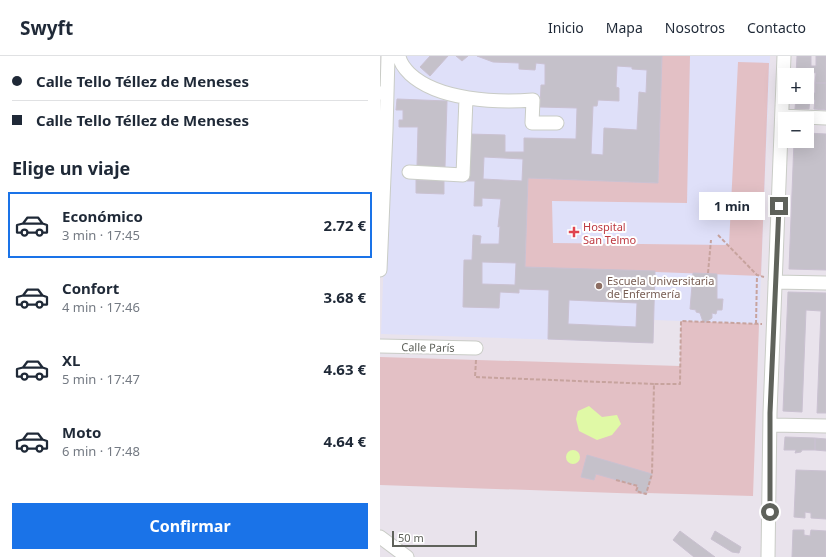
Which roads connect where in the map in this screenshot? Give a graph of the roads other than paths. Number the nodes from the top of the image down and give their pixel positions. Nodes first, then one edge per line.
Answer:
1 (388, 56) edge
2 (399, 56) edge
3 (784, 56) edge
4 (383, 93) edge
5 (466, 98) junction
6 (782, 112) edge
7 (814, 117) edge
8 (826, 118) edge
9 (557, 123) dead end
10 (383, 130) edge
11 (781, 148) edge
12 (409, 172) dead end
13 (380, 270) edge
14 (775, 282) junction
15 (826, 283) edge
16 (380, 346) edge
17 (476, 348) road end
18 (771, 425) junction
19 (826, 426) edge
20 (380, 537) edge
21 (407, 557) edge
22 (768, 557) edge

1 - 4 street
2 - 5 street
3 - 6 street
4 - 10 street
5 - 9 street
5 - 12 street
7 - 8 street
10 - 13 street
11 - 14 street
14 - 15 street
14 - 18 street
16 - 17 street, Calle París
18 - 19 street
18 - 22 street
20 - 21 street

